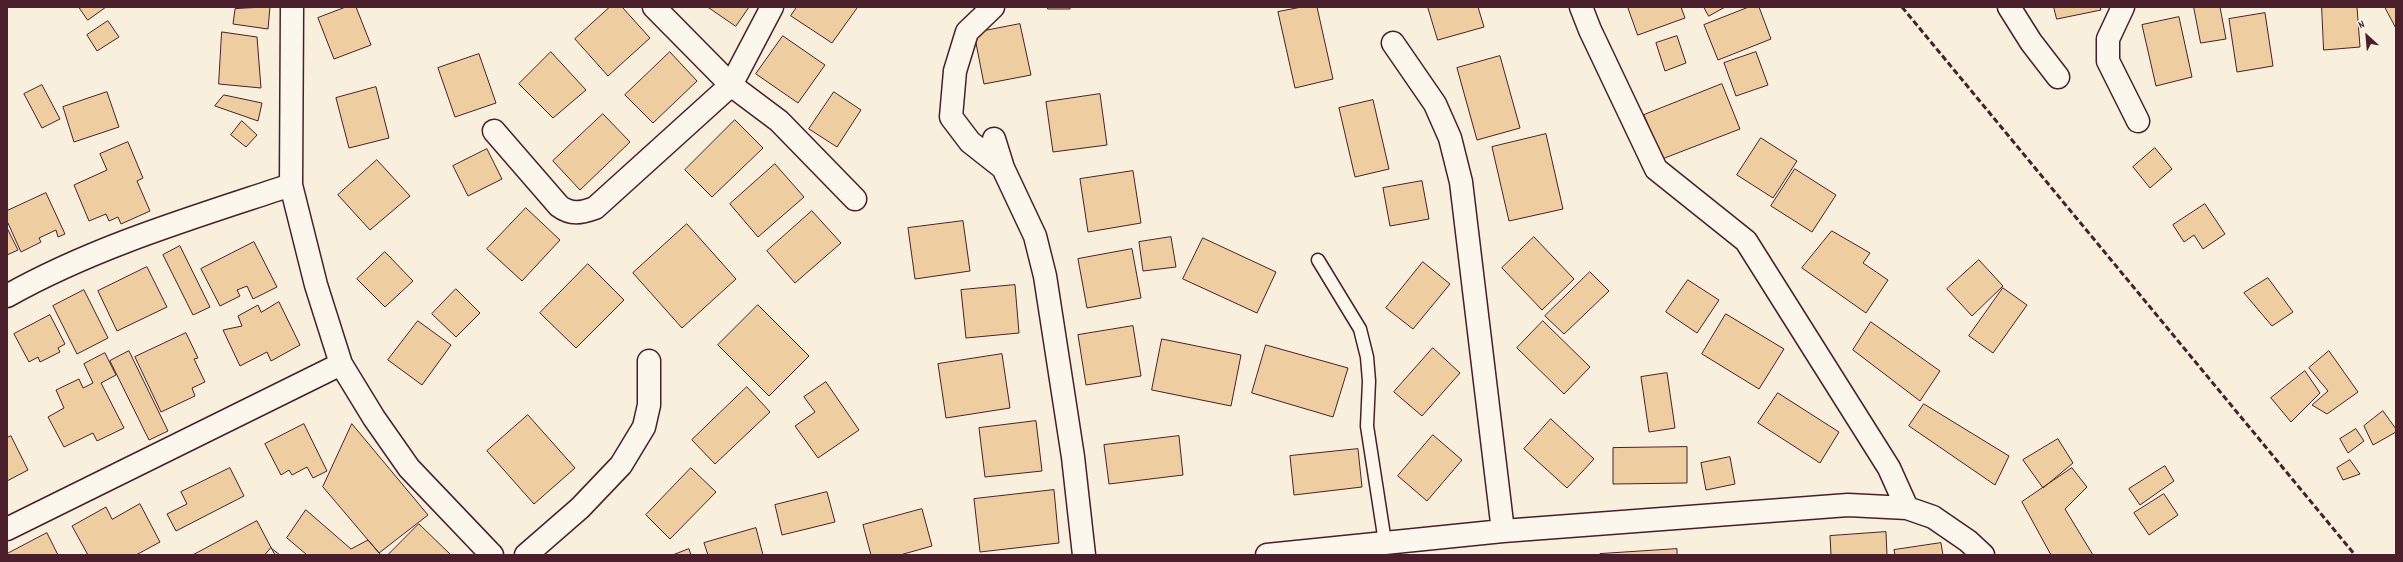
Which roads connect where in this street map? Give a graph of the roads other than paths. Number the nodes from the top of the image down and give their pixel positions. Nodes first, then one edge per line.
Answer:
1 (292, 7) edge
2 (654, 7) edge
3 (772, 7) edge
4 (993, 7) edge
5 (1581, 7) edge
6 (2009, 7) edge
7 (2122, 7) edge
8 (1394, 43) dead end
9 (2058, 77) dead end
10 (731, 85) junction
11 (2138, 121) dead end
12 (494, 130) dead end
13 (994, 139) dead end
14 (1003, 168) junction
15 (291, 185) junction
16 (855, 199) dead end
17 (1318, 260) dead end
18 (7, 296) edge
19 (649, 362) dead end
20 (341, 364) junction
21 (1907, 508) junction
22 (7, 529) edge
23 (1503, 530) junction
24 (1385, 542) junction
25 (492, 555) edge
26 (526, 555) edge
27 (1084, 555) edge
28 (1267, 555) edge
29 (1983, 555) edge

1 - 15 street
2 - 10 street
3 - 10 street
4 - 14 street
5 - 21 street
6 - 9 street
7 - 11 street
8 - 23 street
10 - 12 street
10 - 16 street
13 - 14 street
14 - 27 street
15 - 18 street
15 - 20 street
17 - 24 lane
19 - 26 street
20 - 22 street
20 - 25 street
21 - 23 street
21 - 29 street
23 - 24 street
24 - 28 street

